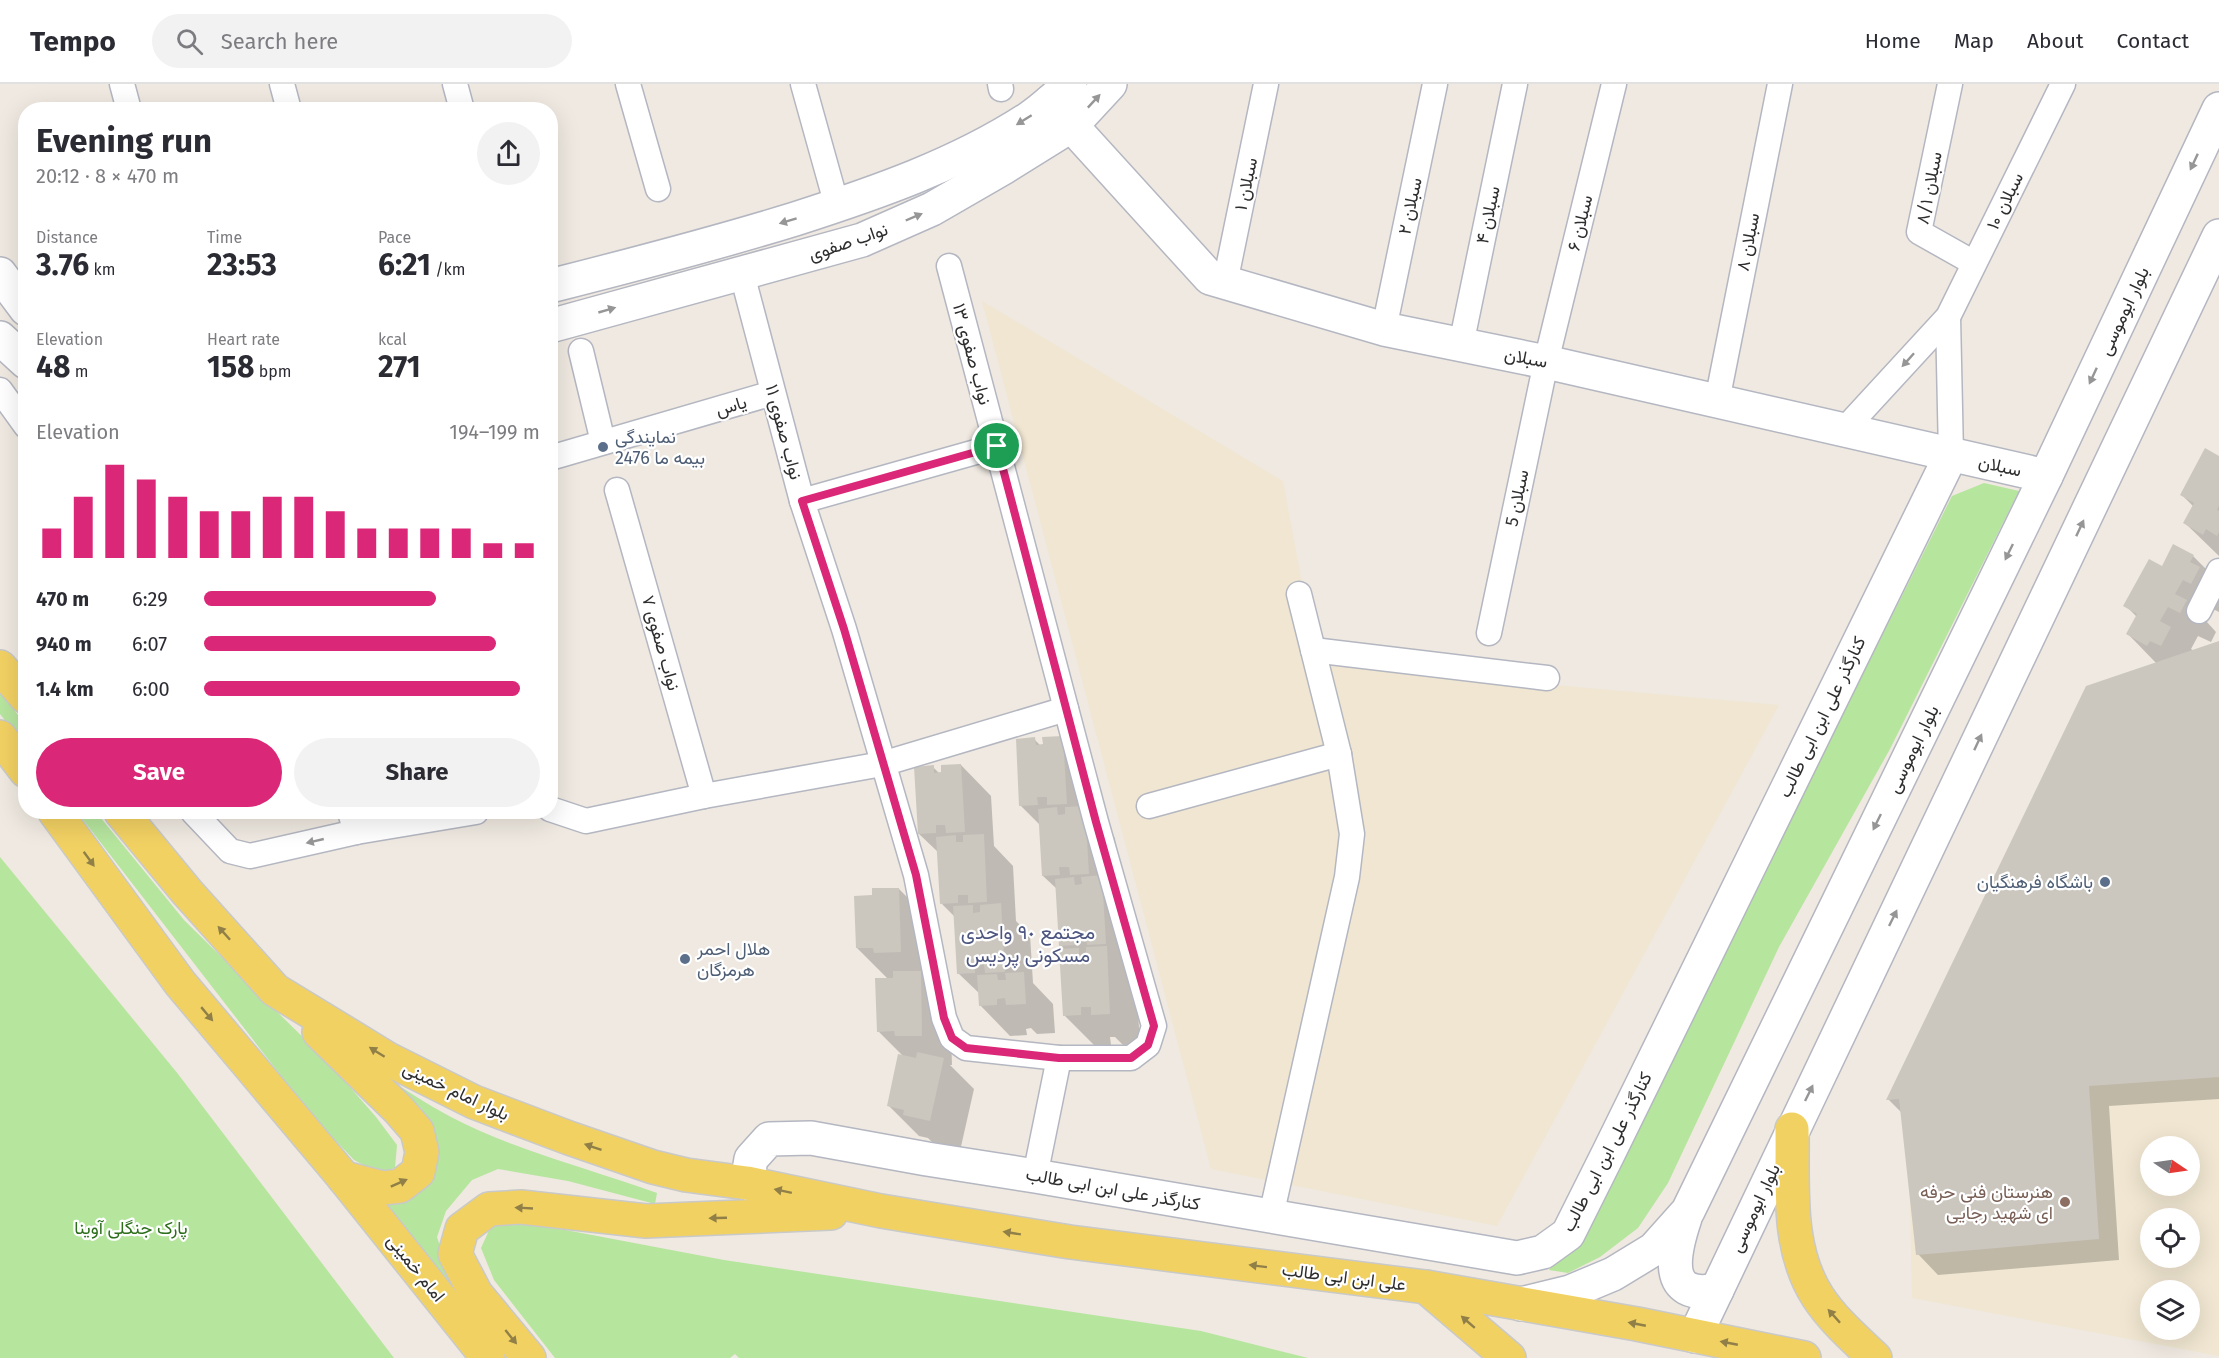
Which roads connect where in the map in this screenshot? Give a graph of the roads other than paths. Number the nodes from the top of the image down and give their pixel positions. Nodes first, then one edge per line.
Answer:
1 (122, 84) edge
2 (282, 84) edge
3 (455, 84) edge
4 (628, 84) edge
5 (803, 84) edge
6 (1110, 84) edge
7 (1266, 84) edge
8 (1435, 84) edge
9 (1515, 84) edge
10 (1614, 84) edge
11 (1780, 84) edge
12 (1950, 84) edge
13 (2063, 84) edge
14 (127, 102) edge
15 (287, 102) edge
16 (460, 102) edge
17 (1064, 103) edge
18 (2219, 109) edge
19 (658, 189) dead end
20 (837, 206) junction
21 (2219, 236) edge
22 (732, 238) junction
23 (1974, 263) junction
24 (949, 266) dead end
25 (0, 274) edge
26 (742, 274) junction
27 (1225, 283) junction
28 (558, 284) edge
29 (18, 298) edge
30 (1947, 317) junction
31 (558, 324) edge
32 (1384, 329) junction
33 (0, 338) edge
34 (1461, 345) junction
35 (580, 351) dead end
36 (18, 355) edge
37 (1546, 362) junction
38 (0, 390) edge
39 (773, 393) junction
40 (1717, 401) junction
41 (18, 415) edge
42 (1844, 430) junction
43 (603, 442) junction
44 (997, 446) junction
45 (1951, 455) junction
46 (558, 456) edge
47 (2046, 476) junction
48 (617, 490) dead end
49 (802, 501) junction
50 (2219, 571) edge
51 (1299, 594) dead end
52 (2199, 611) dead end
53 (1489, 633) dead end
54 (1313, 650) junction
55 (0, 667) edge
56 (1547, 678) dead end
57 (18, 688) edge
58 (1066, 709) junction
59 (0, 736) edge
60 (1339, 754) junction
61 (18, 760) edge
62 (882, 764) junction
63 (704, 796) junction
64 (1149, 806) dead end
65 (558, 811) edge
66 (60, 819) edge
67 (127, 819) edge
68 (200, 819) edge
69 (390, 819) edge
70 (353, 822) edge
71 (275, 990) junction
72 (1059, 1058) junction
73 (1792, 1129) junction
74 (1035, 1176) junction
75 (344, 1178) junction
76 (747, 1183) junction
77 (1688, 1210) junction
78 (881, 1211) junction
79 (1271, 1216) junction
80 (1426, 1287) junction
81 (1717, 1290) junction
82 (1521, 1304) junction
83 (1689, 1347) edge
84 (488, 1358) edge
85 (529, 1358) edge
86 (1509, 1358) edge
87 (1804, 1358) edge
88 (1875, 1358) edge

1 - 14 street
2 - 15 street
3 - 16 street
4 - 19 street
5 - 20 street
17 -> 6 street, نواب صفوی
7 - 27 street, سبلان ۱
8 - 32 street, سبلان ۲
9 - 34 street, سبلان ۴
10 - 37 street, سبلان ۶
11 - 40 street, سبلان ۸
12 - 23 street, سبلان ۸/۱
13 - 23 street, سبلان ۱۰
17 -> 20 street, نواب صفوی
26 -> 17 street, نواب صفوی
17 - 27 street, سبلان
18 -> 47 street, بلوار ابوموسی
20 -> 22 street, نواب صفوی
73 -> 21 street, بلوار ابوموسی
22 - 26 street
22 - 28 street, نواب صفوی
23 - 30 street, سبلان ۱۰
24 - 44 street, نواب صفوی ۱۳
25 - 29 street
31 -> 26 street, نواب صفوی
26 - 39 street, نواب صفوی ۱۱
27 - 32 street, سبلان
30 -> 42 street, سبلان ۱۰
30 - 45 street, سبلان ۱۰
32 - 34 street, سبلان
33 - 36 street
34 - 37 street, سبلان
35 - 43 street
37 - 40 street, سبلان
37 - 53 street, سبلان 5
38 - 41 street
39 - 43 street, یاس
39 - 49 street, نواب صفوی ۱۱
40 - 42 street, سبلان
42 - 45 street, سبلان
43 - 46 street, یاس
44 - 49 street
44 - 58 street, نواب صفوی ۱۳
45 - 47 street, سبلان
45 - 79 street, کنارگذر علی ابن ابی طالب
47 -> 77 street, بلوار ابوموسی
48 - 63 street, نواب صفوی ۷
49 - 62 street, نواب صفوی ۱۱
50 - 52 street
51 - 54 street
54 - 56 street
54 - 60 street
55 - 57 main road
58 - 62 street
58 - 72 street, نواب صفوی ۱۳
59 - 61 main road
60 - 64 street
60 - 79 street
62 - 63 street
62 - 72 street, نواب صفوی ۱۱
63 - 65 street
66 -> 75 main road
71 -> 67 main road, بلوار امام خمینی
70 -> 68 street
69 - 70 street
75 -> 71 main road
76 -> 71 main road, بلوار امام خمینی
72 - 74 street
73 - 81 street, بلوار ابوموسی
88 -> 73 main road
74 - 76 street, کنارگذر علی ابن ابی طالب
74 - 79 street, کنارگذر علی ابن ابی طالب
75 - 84 main road, امام خمینی
78 -> 76 main road, بلوار امام خمینی
77 - 81 street
77 - 82 street, بلوار ابوموسی
80 -> 78 main road, علی ابن ابی طالب
78 -> 85 main road
80 - 82 main road, علی ابن ابی طالب
86 -> 80 main road
81 - 83 street, بلوار ابوموسی
83 -> 82 main road, علی ابن ابی طالب
87 -> 83 main road, علی ابن ابی طالب

